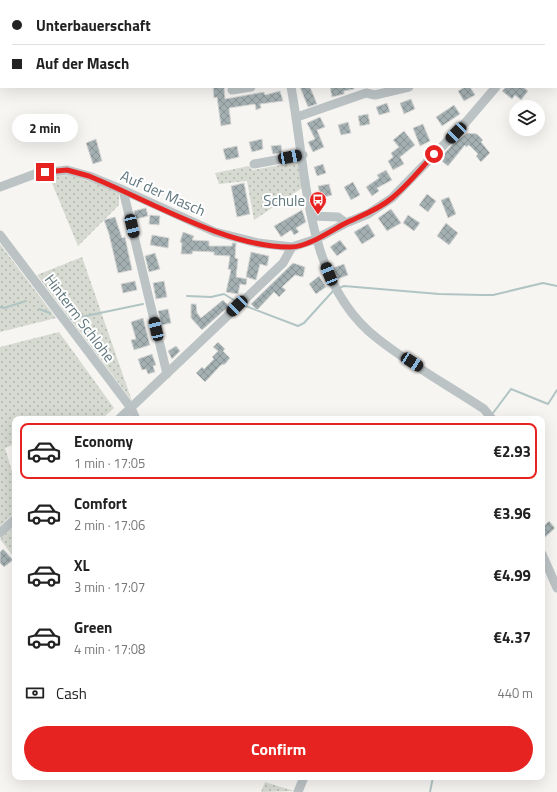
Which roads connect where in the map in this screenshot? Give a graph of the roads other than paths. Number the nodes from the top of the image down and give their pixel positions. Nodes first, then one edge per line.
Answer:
1 (244, 88) edge
2 (291, 88) edge
3 (405, 88) edge
4 (495, 88) edge
5 (232, 90) dead end
6 (297, 117) junction
7 (303, 155) junction
8 (254, 164) dead end
9 (0, 187) edge
10 (123, 190) junction
11 (312, 216) junction
12 (346, 223) junction
13 (0, 234) edge
14 (316, 239) junction
15 (292, 247) junction
16 (167, 374) junction
17 (131, 408) junction
18 (122, 416) edge
19 (135, 416) edge
20 (490, 416) edge
21 (12, 522) edge
22 (0, 533) edge
23 (545, 561) edge
24 (557, 588) edge
25 (303, 780) edge
26 (298, 792) edge

1 - 5 street
2 - 6 street
3 - 6 street
4 - 12 street
6 - 7 street
7 - 8 street
7 - 11 street
9 - 10 street, Auf der Masch
10 - 15 street, Auf der Masch
10 - 16 street
11 - 12 street
11 - 14 street
12 - 14 street
13 - 17 street, Hinterm Schlohe
14 - 15 street
14 - 20 street
15 - 16 street
16 - 17 street
17 - 18 street
17 - 19 street, Hinterm Schlohe
21 - 22 street
23 - 24 street
25 - 26 street

